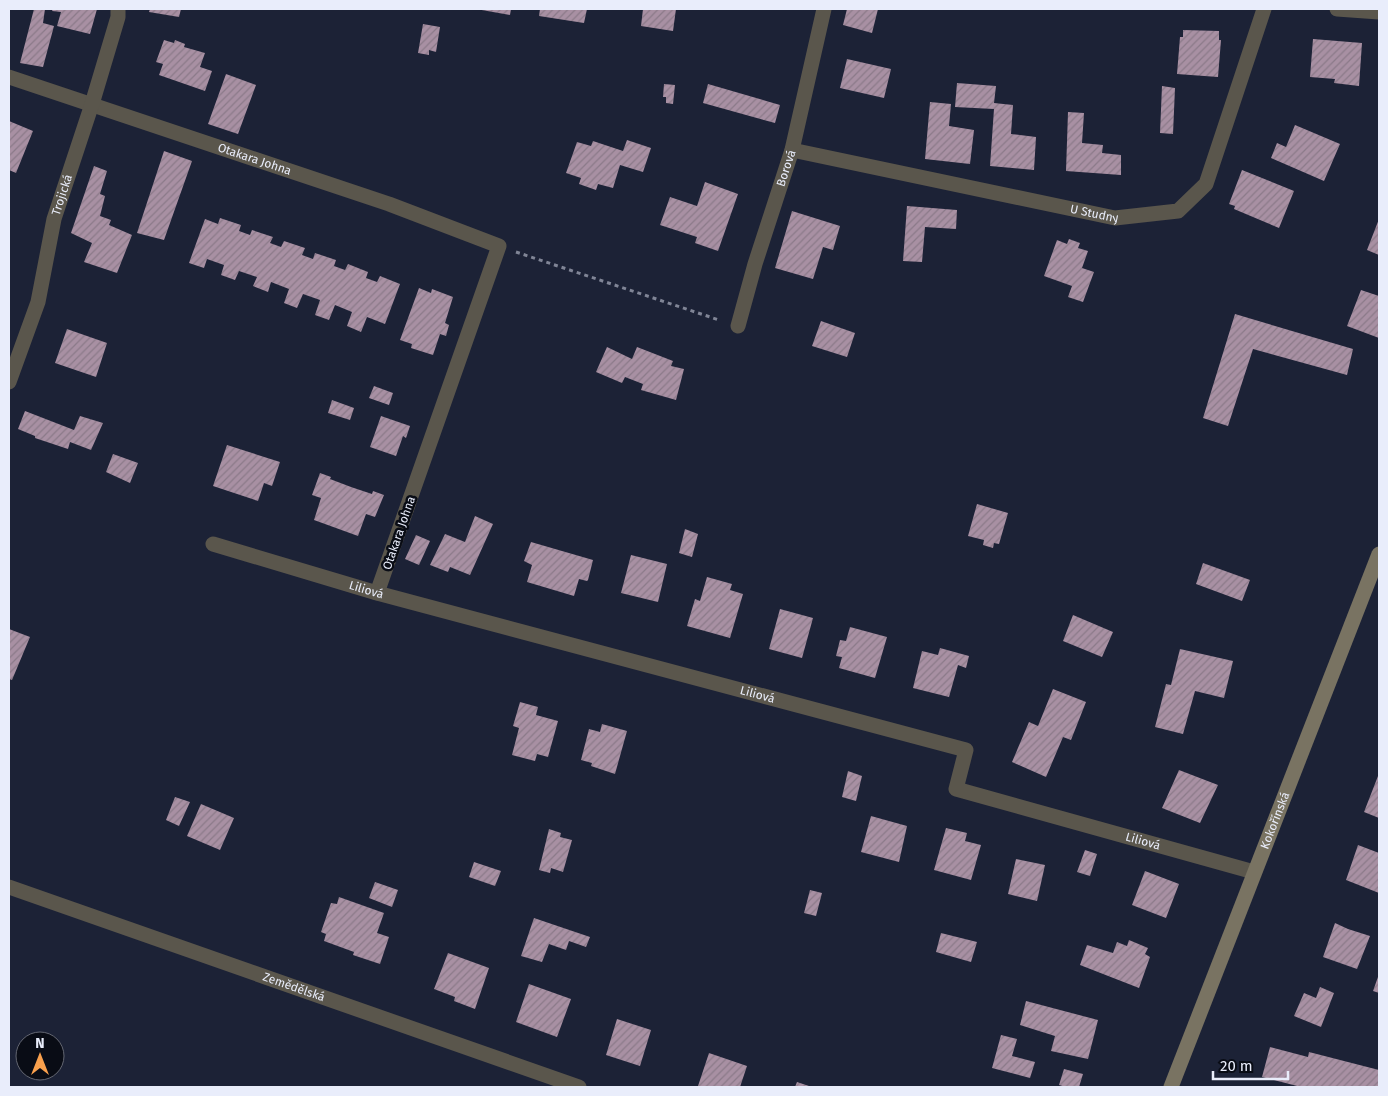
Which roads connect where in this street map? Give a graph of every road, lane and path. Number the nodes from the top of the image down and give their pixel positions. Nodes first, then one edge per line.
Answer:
1 (118, 9) edge
2 (824, 9) edge
3 (1264, 9) edge
4 (1338, 9) edge
5 (1379, 12) edge
6 (9, 77) edge
7 (92, 104) junction
8 (792, 150) junction
9 (499, 246) junction
10 (738, 326) joint
11 (9, 382) edge
12 (213, 544) dead end
13 (1379, 554) edge
14 (377, 593) junction
15 (1254, 872) junction
16 (9, 886) edge
17 (579, 1087) edge
18 (1171, 1087) edge

1 - 7 street, Trojická
2 - 8 street, Borová
3 - 8 street, U Studny
4 - 5 street
6 - 7 street, Otakara Johna
7 - 9 street, Otakara Johna
7 - 11 street, Trojická
8 - 10 street, Borová
9 - 10 path
9 - 14 street, Otakara Johna
12 - 14 street, Liliová
13 - 15 main road, Kokořínská
14 - 15 street, Liliová
15 - 18 main road, Kokořínská
16 - 17 street, Zemědělská

